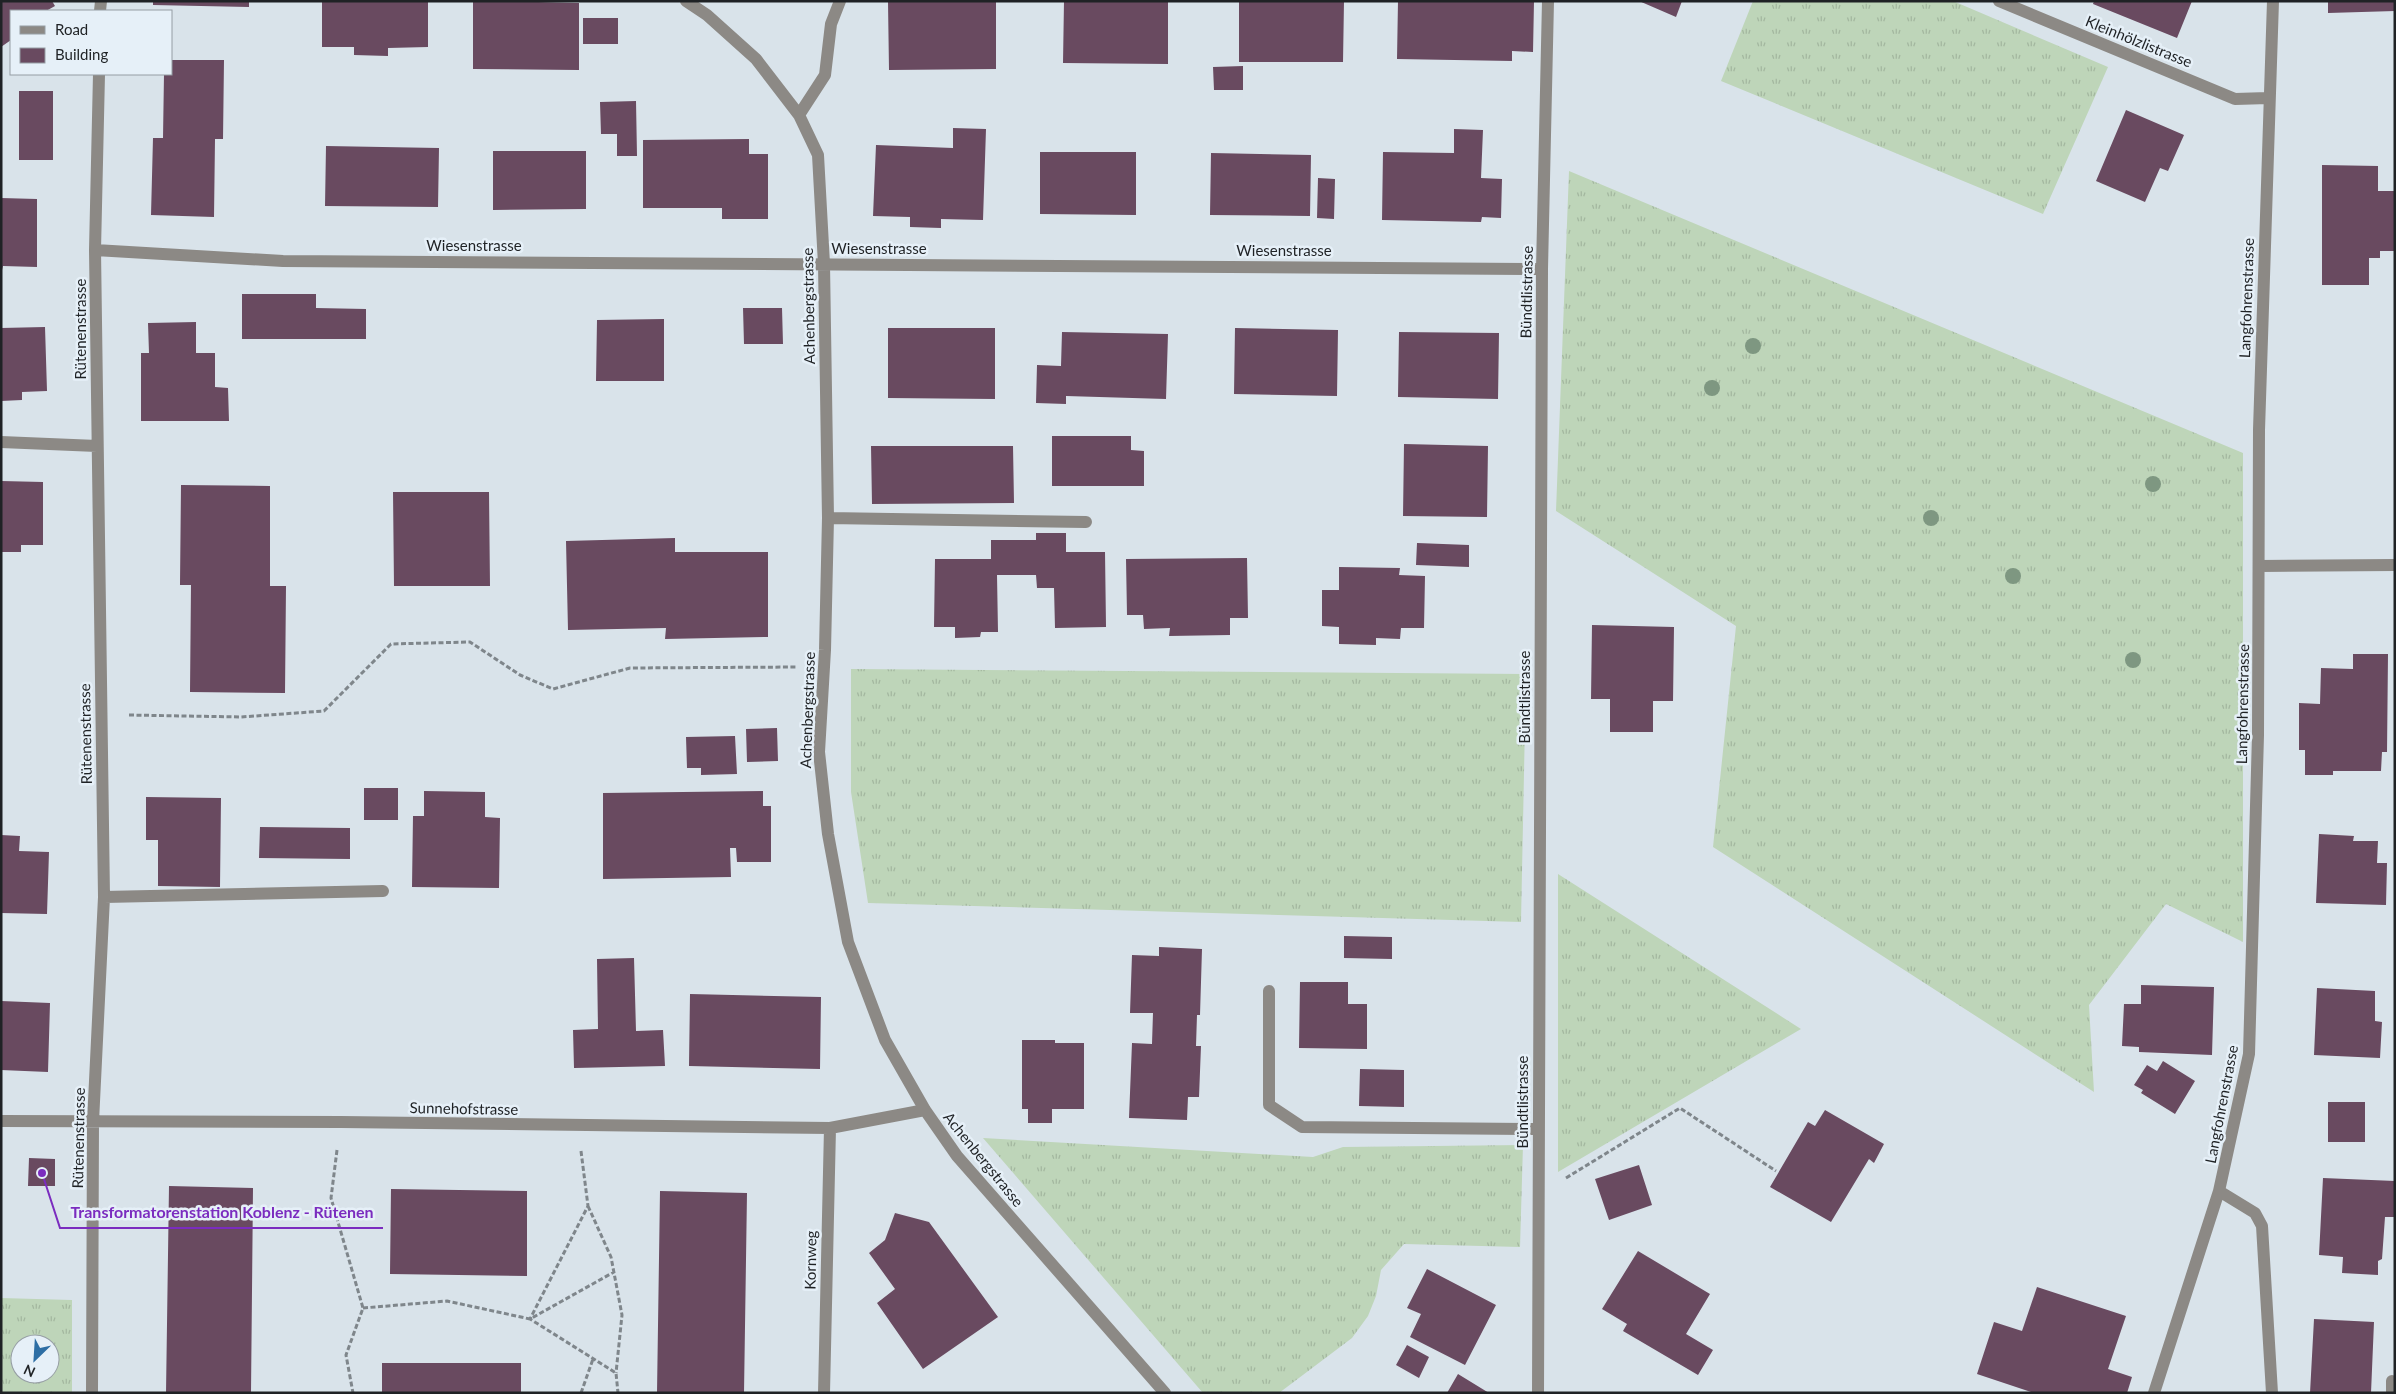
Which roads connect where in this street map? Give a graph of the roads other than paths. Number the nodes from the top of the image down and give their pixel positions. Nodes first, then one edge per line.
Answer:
1 (686, 1) edge
2 (840, 1) edge
3 (1548, 1) edge
4 (1999, 1) edge
5 (2272, 1) edge
6 (99, 75) edge
7 (2268, 98) junction
8 (799, 115) junction
9 (95, 250) junction
10 (824, 264) junction
11 (1542, 269) junction
12 (1, 442) edge
13 (97, 446) junction
14 (828, 518) junction
15 (1086, 522) dead end
16 (2395, 564) edge
17 (2260, 566) junction
18 (383, 891) dead end
19 (104, 897) junction
20 (1269, 991) dead end
21 (925, 1110) junction
22 (1, 1122) edge
23 (93, 1122) junction
24 (830, 1128) junction
25 (1538, 1129) junction
26 (2219, 1191) junction
27 (92, 1393) edge
28 (824, 1393) edge
29 (1165, 1393) edge
30 (1538, 1393) edge
31 (2154, 1393) edge
32 (2272, 1393) edge

1 - 8 street, Achenbergstrasse
2 - 8 street
3 - 11 street, Bündtlistrasse
4 - 7 street, Kleinhölzlistrasse
5 - 7 street, Langfohrenstrasse
6 - 9 street, Rütenenstrasse
7 - 17 street, Langfohrenstrasse
8 - 10 street, Achenbergstrasse
9 - 10 street, Wiesenstrasse
9 - 13 street, Rütenenstrasse
10 - 11 street, Wiesenstrasse
10 - 14 street, Achenbergstrasse
11 - 25 street, Bündtlistrasse
12 - 13 street
13 - 19 street, Rütenenstrasse
14 - 15 street
14 - 21 street, Achenbergstrasse
16 - 17 street
17 - 26 street, Langfohrenstrasse
18 - 19 street
19 - 23 street, Rütenenstrasse
20 - 25 street
21 - 24 street, Sunnehofstrasse
21 - 29 street, Achenbergstrasse
22 - 23 street, Sunnehofstrasse
23 - 24 street, Sunnehofstrasse
23 - 27 street, Rütenenstrasse
24 - 28 street, Kornweg
25 - 30 street, Bündtlistrasse
26 - 31 street, Langfohrenstrasse
26 - 32 street

